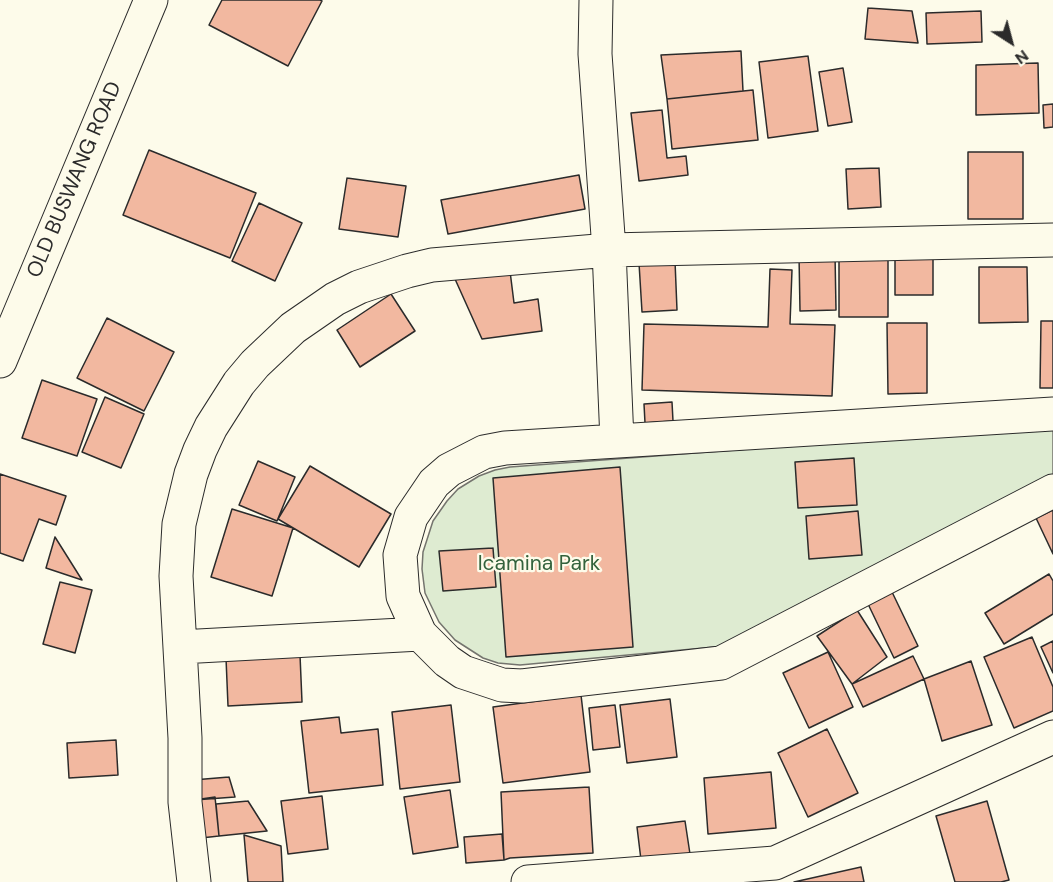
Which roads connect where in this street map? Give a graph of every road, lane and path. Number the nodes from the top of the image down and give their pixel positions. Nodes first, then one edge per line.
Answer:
1 (151, 0) edge
2 (596, 0) edge
3 (1053, 240) edge
4 (609, 250) junction
5 (0, 361) edge
6 (1053, 414) edge
7 (617, 441) junction
8 (1053, 491) edge
9 (420, 633) junction
10 (180, 647) junction
11 (1053, 737) edge
12 (194, 882) edge
13 (528, 882) edge

1 - 5 street, OLD BUSWANG ROAD
2 - 4 street
3 - 4 street
4 - 7 street
4 - 10 street
6 - 7 street
7 - 9 street
8 - 9 street
9 - 10 street
10 - 12 street
11 - 13 street

